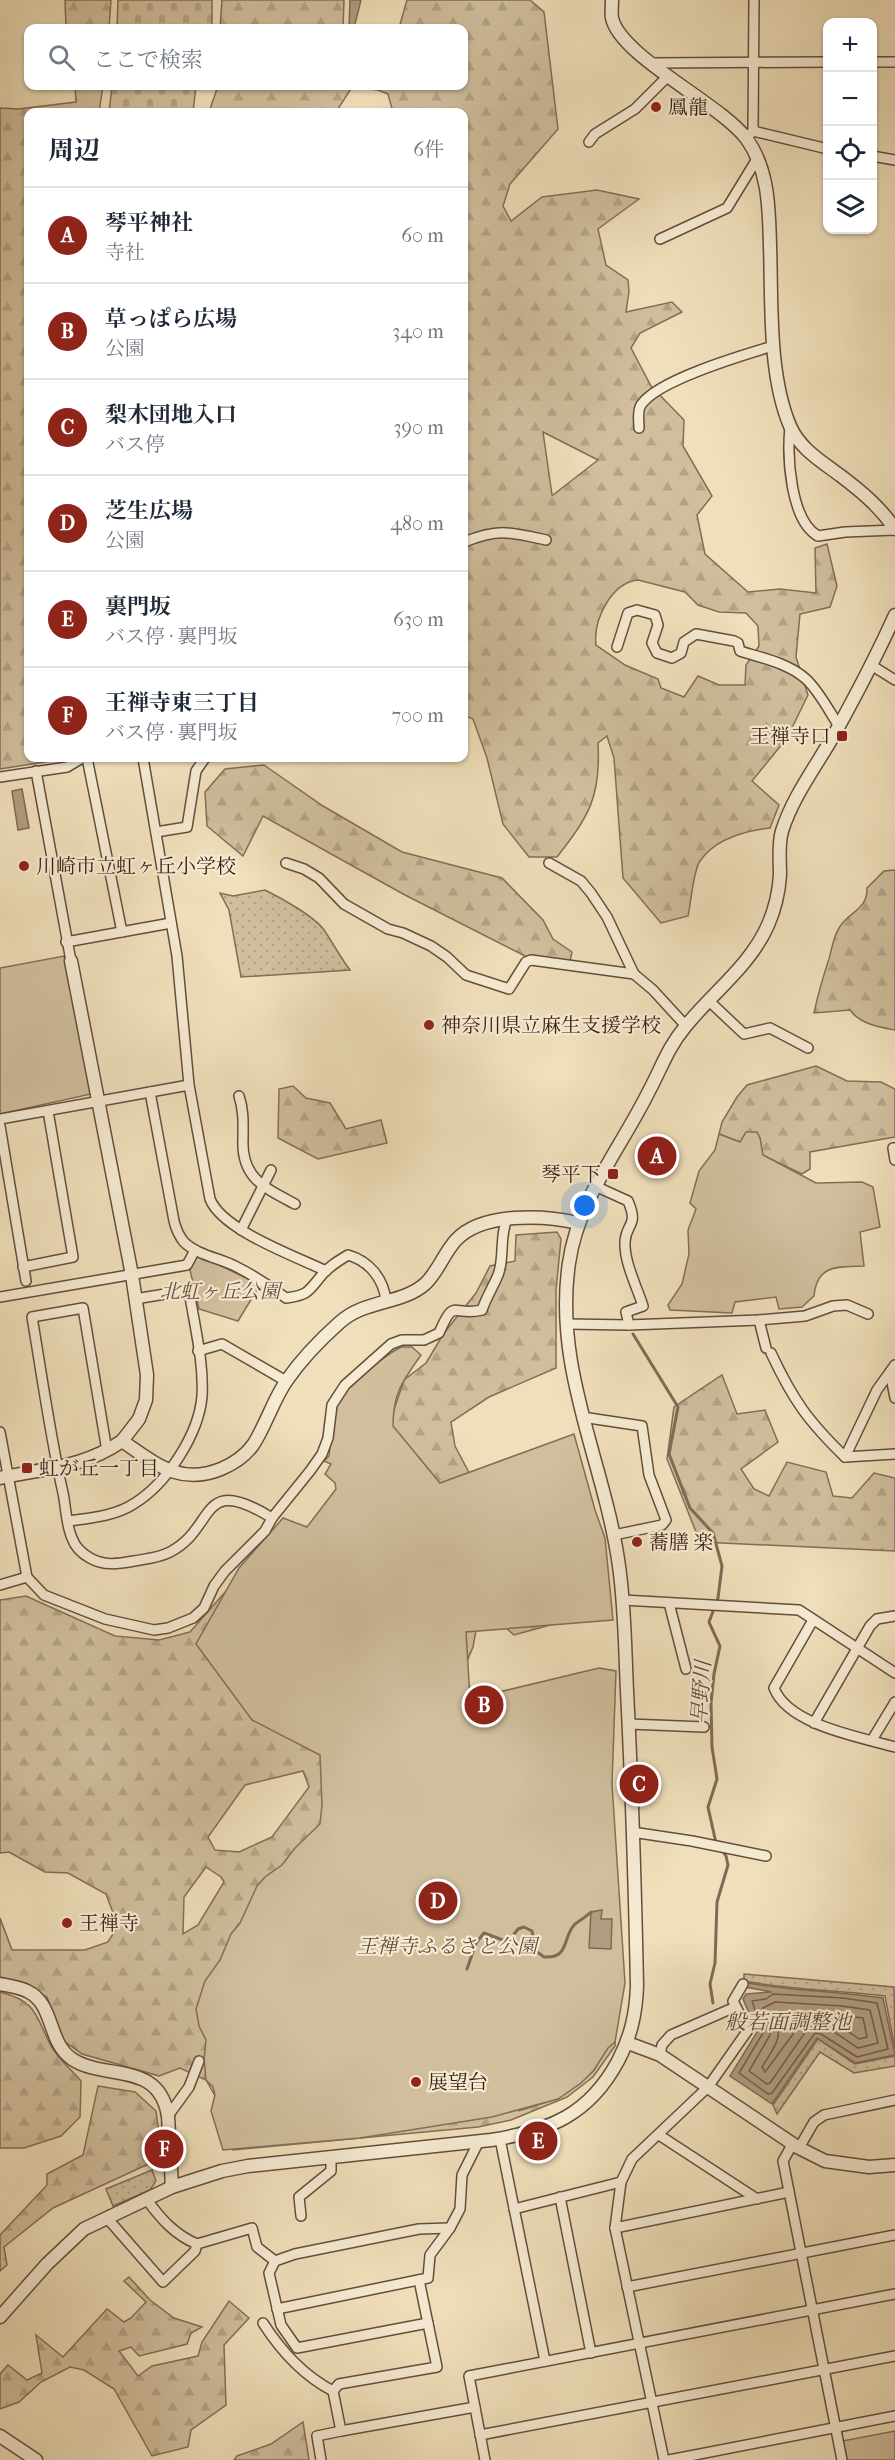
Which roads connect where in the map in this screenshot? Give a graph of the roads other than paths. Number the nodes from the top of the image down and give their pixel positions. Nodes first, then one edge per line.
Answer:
1 (612, 0) edge
2 (754, 0) edge
3 (754, 62) junction
4 (823, 62) edge
5 (877, 62) edge
6 (895, 62) edge
7 (652, 63) junction
8 (668, 76) junction
9 (750, 134) junction
10 (589, 142) dead end
11 (823, 148) edge
12 (877, 157) edge
13 (757, 159) junction
14 (895, 160) edge
15 (660, 239) dead end
16 (773, 346) junction
17 (790, 426) junction
18 (639, 428) dead end
19 (895, 530) edge
20 (468, 540) edge
21 (546, 540) dead end
22 (895, 615) edge
23 (617, 647) dead end
24 (871, 665) junction
25 (895, 680) edge
26 (839, 726) junction
27 (76, 762) edge
28 (88, 762) edge
29 (144, 762) edge
30 (202, 762) edge
31 (36, 771) junction
32 (0, 777) edge
33 (156, 832) junction
34 (286, 862) dead end
35 (549, 863) dead end
36 (171, 923) junction
37 (122, 932) junction
38 (66, 942) junction
39 (70, 961) joint
40 (634, 974) junction
41 (708, 1000) junction
42 (686, 1026) junction
43 (808, 1048) dead end
44 (189, 1085) junction
45 (150, 1092) junction
46 (239, 1096) dead end
47 (99, 1102) junction
48 (48, 1111) junction
49 (0, 1119) edge
50 (0, 1126) edge
51 (895, 1148) edge
52 (895, 1160) edge
53 (271, 1170) dead end
54 (262, 1186) junction
55 (595, 1186) junction
56 (295, 1204) dead end
57 (507, 1219) junction
58 (578, 1223) junction
59 (241, 1230) junction
60 (195, 1250) junction
61 (23, 1267) junction
62 (326, 1271) junction
63 (132, 1275) junction
64 (26, 1281) dead end
65 (0, 1297) edge
66 (135, 1299) junction
67 (386, 1300) junction
68 (868, 1314) dead end
69 (759, 1320) junction
70 (566, 1324) junction
71 (629, 1325) junction
72 (198, 1350) junction
73 (892, 1369) edge
74 (286, 1381) junction
75 (895, 1398) edge
76 (582, 1417) junction
77 (0, 1432) edge
78 (122, 1441) junction
79 (107, 1451) junction
80 (895, 1454) edge
81 (845, 1456) junction
82 (57, 1468) junction
83 (169, 1471) junction
84 (4, 1477) edge
85 (272, 1518) junction
86 (69, 1521) junction
87 (614, 1535) junction
88 (27, 1577) junction
89 (0, 1585) edge
90 (622, 1600) junction
91 (669, 1603) junction
92 (895, 1616) edge
93 (813, 1620) junction
94 (858, 1649) junction
95 (687, 1669) dead end
96 (895, 1673) edge
97 (895, 1702) edge
98 (814, 1723) junction
99 (629, 1724) junction
100 (704, 1727) dead end
101 (872, 1740) junction
102 (895, 1747) edge
103 (632, 1832) junction
104 (766, 1856) dead end
105 (0, 1984) edge
106 (743, 1984) dead end
107 (735, 2007) junction
108 (628, 2043) junction
109 (660, 2055) junction
110 (199, 2061) dead end
111 (708, 2086) junction
112 (895, 2100) edge
113 (168, 2116) junction
114 (659, 2135) junction
115 (500, 2139) junction
116 (479, 2141) junction
117 (796, 2146) junction
118 (331, 2156) junction
119 (895, 2165) edge
120 (621, 2182) junction
121 (172, 2187) junction
122 (789, 2192) junction
123 (560, 2197) junction
124 (757, 2199) junction
125 (147, 2200) junction
126 (514, 2208) junction
127 (301, 2216) dead end
128 (107, 2218) junction
129 (450, 2228) junction
130 (615, 2228) junction
131 (895, 2235) edge
132 (197, 2244) junction
133 (801, 2253) junction
134 (275, 2261) junction
135 (419, 2280) junction
136 (627, 2287) junction
137 (895, 2294) edge
138 (277, 2309) junction
139 (812, 2310) junction
140 (0, 2317) edge
141 (263, 2323) dead end
142 (428, 2323) junction
143 (639, 2343) junction
144 (591, 2353) junction
145 (895, 2356) edge
146 (545, 2361) junction
147 (824, 2369) junction
148 (333, 2391) junction
149 (652, 2402) junction
150 (475, 2407) junction
151 (895, 2416) edge
152 (836, 2428) junction
153 (341, 2431) junction
154 (480, 2435) junction
155 (0, 2436) edge
156 (36, 2460) edge
157 (321, 2460) edge
158 (485, 2460) edge
159 (664, 2460) edge
160 (669, 2460) edge
161 (842, 2460) edge

1 - 7 street
2 - 3 street
3 - 4 street
3 - 7 street
3 - 9 street
5 - 6 street
7 - 8 street
8 - 9 street
8 - 10 street
9 - 11 street
9 - 13 street
12 - 14 street
13 - 15 street
13 - 16 street
16 - 17 street
16 - 18 street
17 - 19 street
17 - 19 street
20 - 21 street
22 - 24 street
23 - 26 street
24 - 25 street
24 - 26 street
26 - 41 street
27 - 31 street
28 - 37 street
29 - 33 street
30 - 33 street
31 - 32 street
31 - 38 street
33 - 36 street
34 - 40 street
35 - 40 street
36 - 37 street
36 - 44 street
37 - 38 street
38 - 39 street
39 - 47 street
40 - 42 street
41 - 42 street
41 - 43 street
42 - 55 street
44 - 45 street
44 - 59 street
45 - 47 street
45 - 60 street
46 - 54 street
47 - 48 street
47 - 63 street
48 - 49 street
48 - 61 street
50 - 61 street
51 - 52 street
53 - 54 street
54 - 56 street
54 - 59 street
55 - 58 street
55 - 71 street
57 - 58 street
57 - 67 street
57 - 85 street
58 - 70 street
59 - 62 street
60 - 62 street
60 - 63 street
61 - 64 street
62 - 67 street
63 - 65 street
63 - 66 street
66 - 72 street
66 - 78 street
67 - 74 street
68 - 69 street
69 - 71 street
69 - 81 street
70 - 71 street
70 - 76 street
72 - 74 street
72 - 83 street
73 - 75 street
73 - 81 street
74 - 83 street
76 - 87 street
76 - 87 street
77 - 84 street
78 - 79 street
78 - 83 street
79 - 82 street
79 - 82 street
80 - 81 street
82 - 84 street
82 - 86 street
83 - 86 street
84 - 88 street
85 - 86 street
85 - 88 street
87 - 90 street
88 - 89 street
90 - 91 street
90 - 99 street
91 - 93 street
91 - 95 street
92 - 94 street
93 - 94 street
93 - 98 street
94 - 96 street
94 - 98 street
97 - 101 street
98 - 101 street
99 - 100 street
99 - 103 street
101 - 102 street
103 - 104 street
103 - 108 street
105 - 113 street
106 - 107 street
107 - 109 street
107 - 111 street
108 - 109 street
108 - 115 street
109 - 111 street
110 - 113 street
111 - 114 street
111 - 117 street
112 - 117 street
113 - 121 street
114 - 120 street
114 - 124 street
115 - 116 street
115 - 126 street
116 - 118 street
116 - 129 street
117 - 119 street
117 - 122 street
118 - 121 street
118 - 127 street
120 - 123 street
120 - 130 street
121 - 125 street
122 - 124 street
122 - 133 street
123 - 126 street
123 - 144 street
124 - 130 street
125 - 128 street
125 - 132 street
126 - 146 street
128 - 132 street
128 - 140 street
129 - 134 street
129 - 135 street
130 - 136 street
131 - 133 street
132 - 134 street
133 - 136 street
133 - 139 street
134 - 138 street
135 - 138 street
135 - 142 street
136 - 143 street
137 - 139 street
138 - 142 street
139 - 143 street
139 - 147 street
141 - 148 street
142 - 148 street
143 - 144 street
143 - 149 street
144 - 146 street
145 - 147 street
146 - 150 street
147 - 149 street
147 - 152 street
148 - 153 street
149 - 154 street
149 - 159 street
150 - 153 street
150 - 154 street
151 - 152 street
152 - 160 street
152 - 161 street
153 - 157 street
154 - 158 street
155 - 156 street

